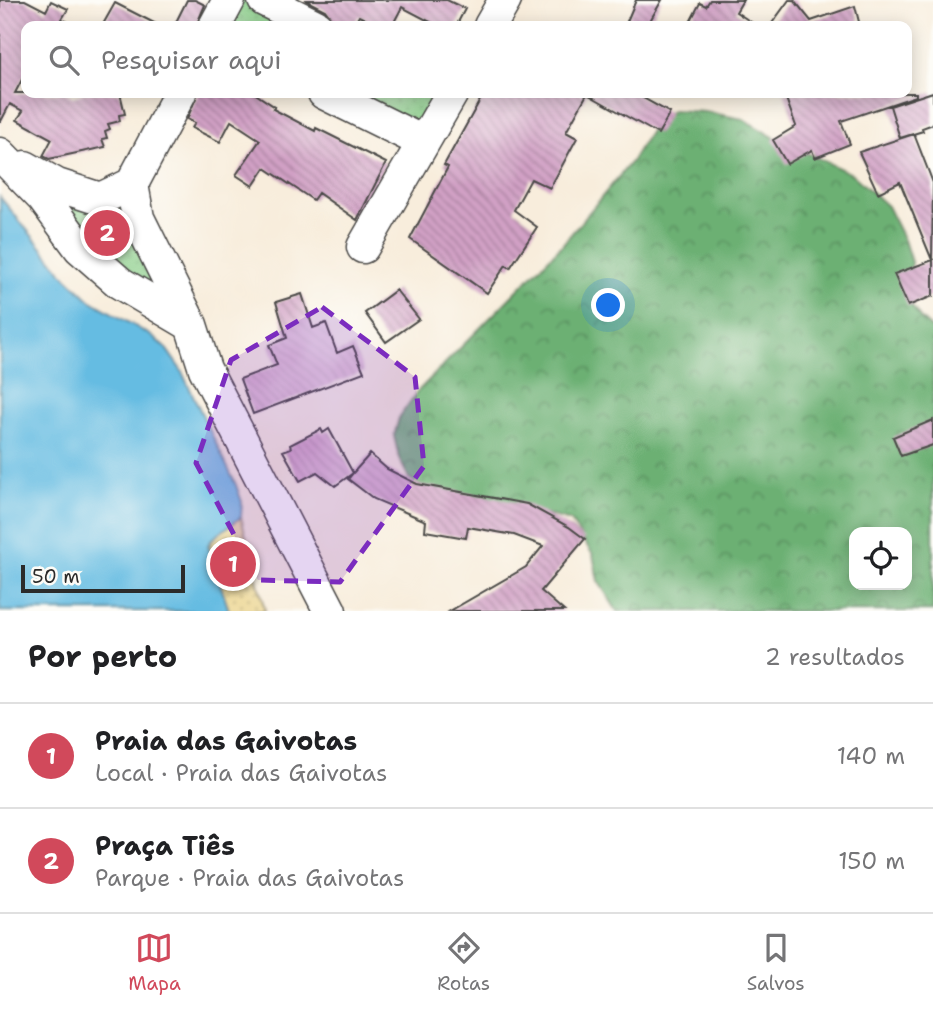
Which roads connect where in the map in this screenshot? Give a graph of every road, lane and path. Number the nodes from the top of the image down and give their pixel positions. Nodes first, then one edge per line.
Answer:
1 (229, 0) edge
2 (264, 0) edge
3 (505, 0) edge
4 (218, 21) edge
5 (306, 21) edge
6 (493, 21) edge
7 (177, 98) edge
8 (334, 98) edge
9 (448, 98) edge
10 (423, 142) junction
11 (0, 154) edge
12 (132, 184) junction
13 (363, 247) dead end
14 (191, 326) junction
15 (330, 611) edge

1 - 4 street
2 - 5 street
3 - 6 street
7 - 12 street
8 - 10 street
9 - 10 street
10 - 13 street
11 - 12 street
11 - 14 street
12 - 14 street
14 - 15 street

